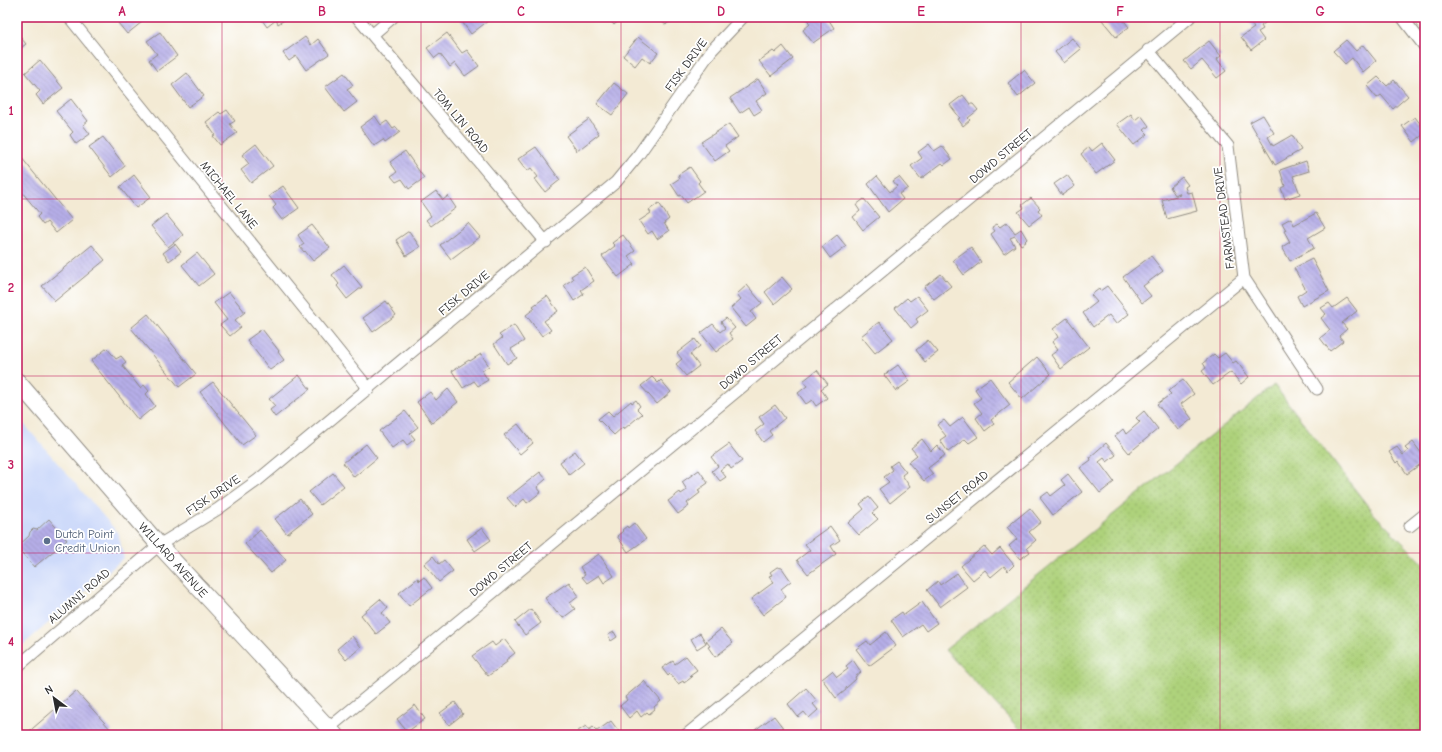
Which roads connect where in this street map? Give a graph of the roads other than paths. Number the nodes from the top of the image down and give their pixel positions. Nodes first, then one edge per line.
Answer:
1 (69, 17) edge
2 (357, 17) edge
3 (393, 17) edge
4 (743, 17) edge
5 (1190, 17) edge
6 (1402, 17) edge
7 (372, 35) junction
8 (1425, 47) edge
9 (1148, 50) junction
10 (546, 242) junction
11 (1244, 278) junction
12 (17, 381) edge
13 (369, 389) junction
14 (1317, 389) dead end
15 (1425, 514) edge
16 (1410, 526) dead end
17 (159, 545) junction
18 (17, 667) edge
19 (332, 732) edge
20 (686, 735) edge

1 - 13 street, MICHAEL LANE
2 - 7 street, TOM LIN ROAD
3 - 7 street
4 - 10 street, FISK DRIVE
5 - 9 street, DOWD STREET
6 - 8 street
7 - 10 street, TOM LIN ROAD
9 - 11 street, FARMSTEAD DRIVE
9 - 19 street, DOWD STREET
10 - 13 street, FISK DRIVE
11 - 14 street, FARMSTEAD DRIVE
11 - 20 street, SUNSET ROAD
12 - 17 main road, WILLARD AVENUE
13 - 17 street, FISK DRIVE
15 - 16 street
17 - 18 street, ALUMNI ROAD
17 - 19 main road, WILLARD AVENUE

